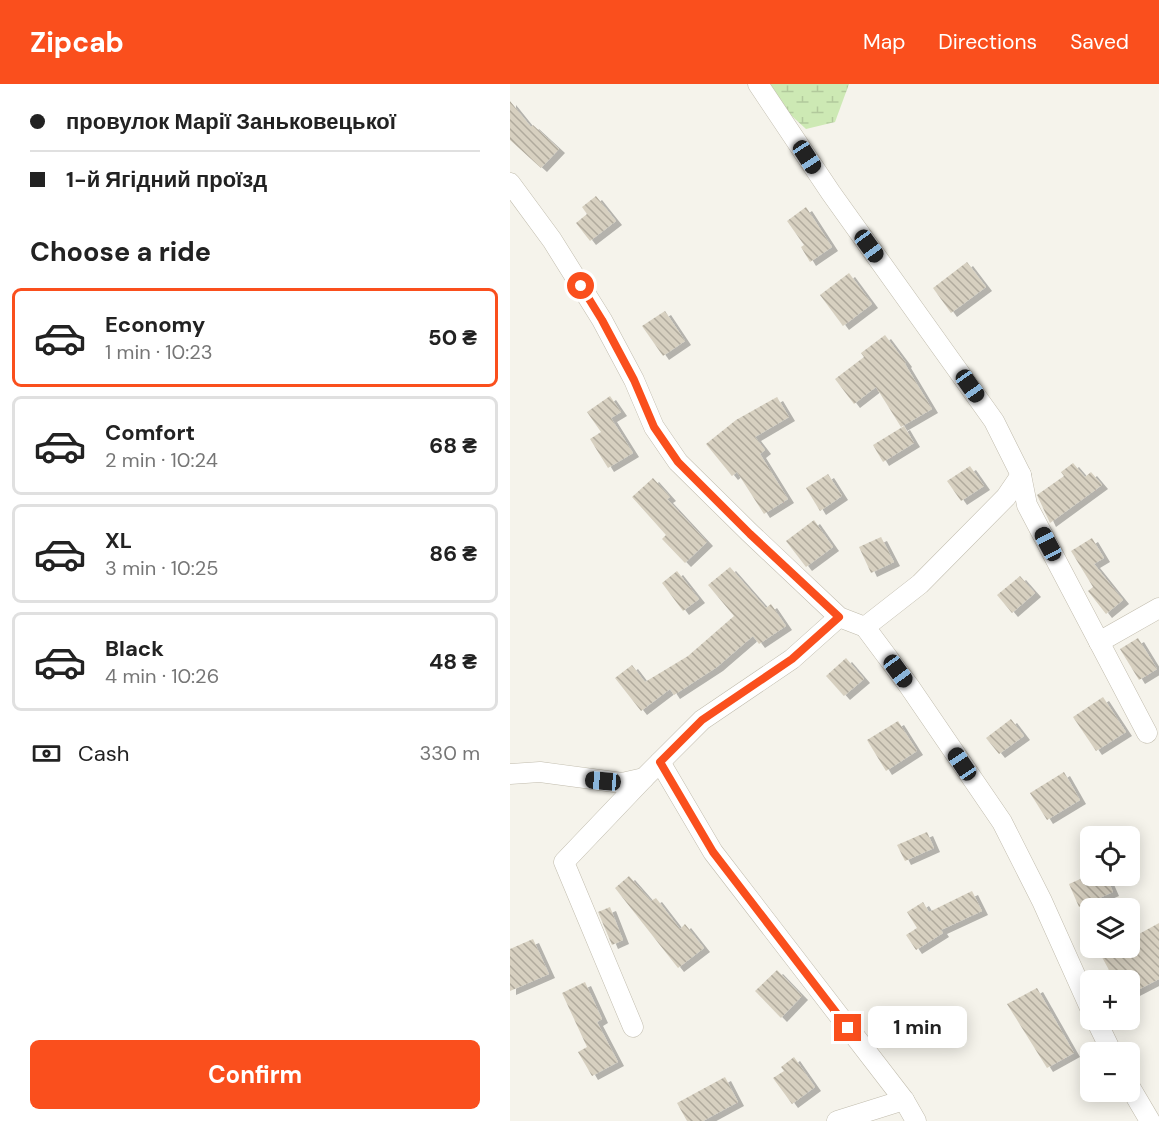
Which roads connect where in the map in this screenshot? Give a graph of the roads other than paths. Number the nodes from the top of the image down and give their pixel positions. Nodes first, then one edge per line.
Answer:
1 (758, 84) edge
2 (510, 183) edge
3 (1021, 475) junction
4 (1159, 608) edge
5 (839, 617) junction
6 (866, 627) junction
7 (1099, 642) junction
8 (1147, 733) dead end
9 (660, 762) junction
10 (510, 774) edge
11 (644, 778) junction
12 (1080, 986) edge
13 (633, 1027) dead end
14 (904, 1100) junction
15 (1139, 1102) edge
16 (837, 1121) edge
17 (916, 1121) edge
18 (1150, 1121) edge

1 - 3 street
2 - 5 street
3 - 6 street
3 - 7 street
4 - 7 street
5 - 6 street
5 - 9 street
6 - 12 street
7 - 8 street
9 - 11 street
9 - 14 street
10 - 11 street
11 - 13 street
14 - 16 street
14 - 17 street
15 - 18 street

